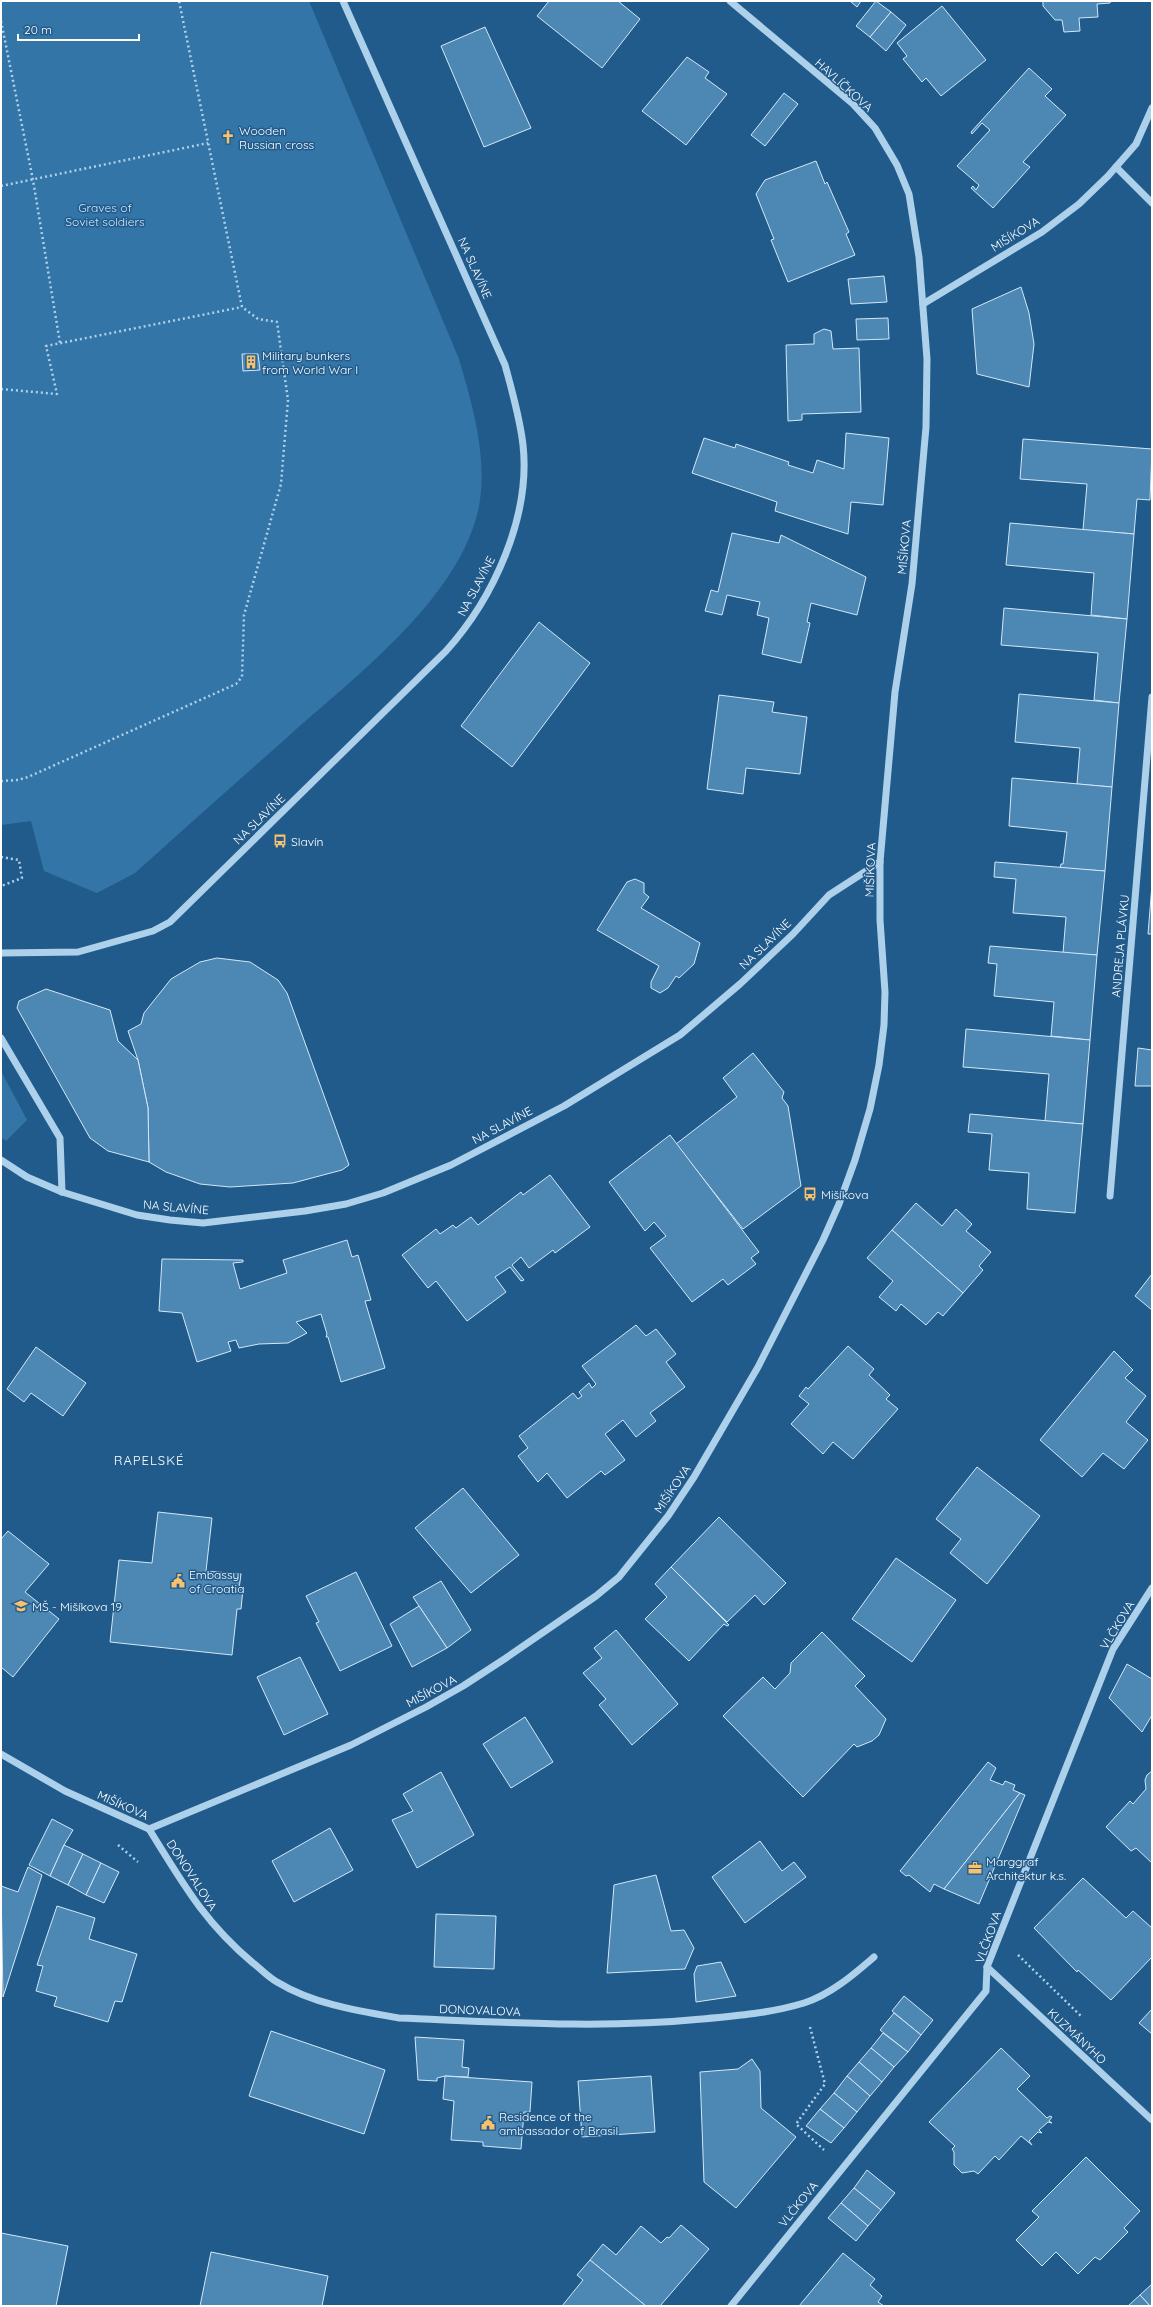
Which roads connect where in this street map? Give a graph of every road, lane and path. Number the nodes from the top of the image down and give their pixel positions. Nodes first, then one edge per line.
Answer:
1 (179, 1) edge
2 (343, 1) edge
3 (730, 1) edge
4 (1, 21) edge
5 (1152, 108) edge
6 (208, 143) junction
7 (1116, 167) junction
8 (33, 180) junction
9 (1, 186) edge
10 (1152, 203) edge
11 (923, 304) junction
12 (242, 307) junction
13 (60, 343) junction
14 (1, 389) edge
15 (1152, 697) edge
16 (1, 781) edge
17 (1, 857) edge
18 (880, 862) junction
19 (1, 886) edge
20 (1, 953) edge
21 (1, 1038) edge
22 (1, 1160) edge
23 (62, 1192) junction
24 (1110, 1196) dead end
25 (1152, 1588) edge
26 (1, 1754) edge
27 (149, 1829) junction
28 (114, 1842) dead end
29 (143, 1868) dead end
30 (999, 1936) junction
31 (874, 1957) dead end
32 (987, 1967) junction
33 (804, 2003) junction
34 (1084, 2020) dead end
35 (1152, 2120) edge
36 (842, 2166) junction
37 (731, 2306) edge

1 - 6 path
2 - 20 street, NA SLAVÍNE
3 - 11 street, HAVLÍČKOVA
4 - 8 path
5 - 7 street, MIŠÍKOVA
6 - 8 path
6 - 12 path
7 - 10 street
7 - 11 street, MIŠÍKOVA
8 - 9 path
8 - 13 path
11 - 18 street, MIŠÍKOVA
12 - 13 path
12 - 16 path
13 - 14 path
15 - 24 street, ANDREJA PLÁVKU
17 - 19 path
18 - 23 street, NA SLAVÍNE
18 - 27 street, MIŠÍKOVA
21 - 23 street
22 - 23 street, NA SLAVÍNE
25 - 30 street, VLČKOVA
26 - 27 street, MIŠÍKOVA
27 - 33 street, DONOVALOVA
28 - 29 path
30 - 32 street, VLČKOVA
30 - 34 path
31 - 33 street, DONOVALOVA
32 - 35 street, KUZMÁNYHO
32 - 36 street, VLČKOVA
33 - 36 path
36 - 37 street, VLČKOVA

